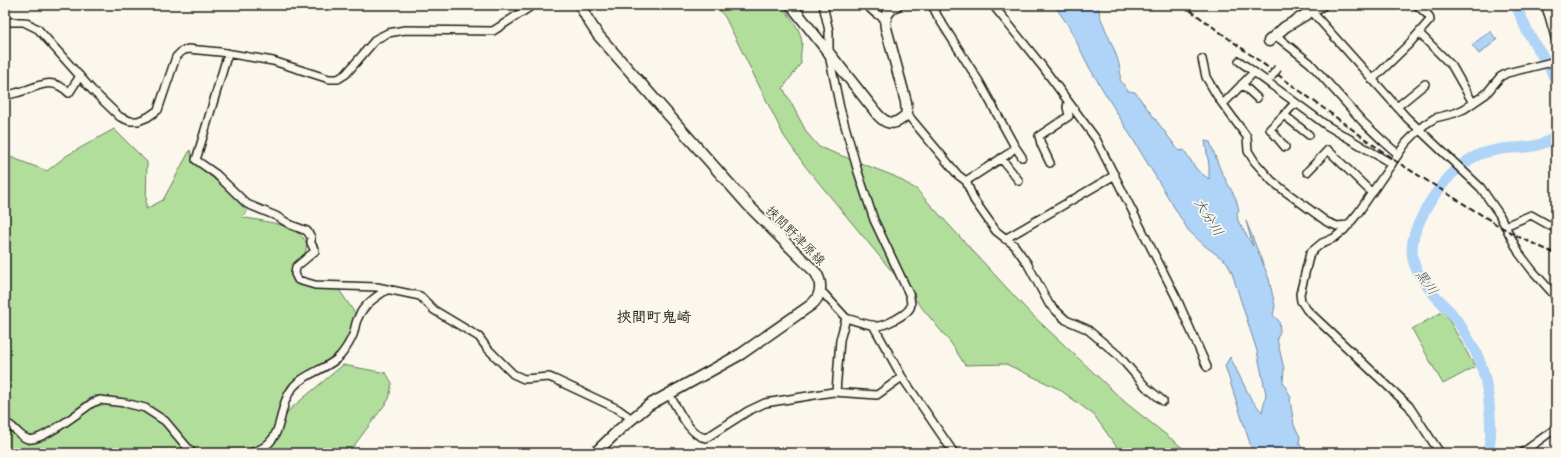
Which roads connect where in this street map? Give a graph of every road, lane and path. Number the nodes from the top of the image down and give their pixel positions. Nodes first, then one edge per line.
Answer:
1 (533, 5) edge
2 (580, 5) edge
3 (790, 5) edge
4 (823, 5) edge
5 (866, 5) edge
6 (897, 5) edge
7 (932, 5) edge
8 (993, 5) edge
9 (1322, 5) edge
10 (1417, 5) edge
11 (1545, 5) edge
12 (1309, 8) edge
13 (885, 18) junction
14 (5, 22) edge
15 (1419, 32) junction
16 (1272, 38) joint
17 (1556, 41) edge
18 (228, 54) junction
19 (829, 55) junction
20 (1202, 59) dead end
21 (1238, 61) dead end
22 (1556, 62) edge
23 (1278, 68) dead end
24 (1254, 72) junction
25 (80, 76) junction
26 (1271, 77) dead end
27 (1372, 80) junction
28 (1242, 84) junction
29 (1425, 84) dead end
30 (5, 96) edge
31 (1257, 98) dead end
32 (1068, 103) junction
33 (1295, 103) junction
34 (1473, 103) junction
35 (1223, 104) junction
36 (1397, 107) junction
37 (907, 114) junction
38 (1284, 115) junction
39 (1418, 130) junction
40 (1309, 135) dead end
41 (1014, 145) junction
42 (1285, 147) dead end
43 (1398, 154) junction
44 (1022, 157) dead end
45 (1001, 158) junction
46 (1050, 163) dead end
47 (1392, 164) junction
48 (1307, 172) dead end
49 (1115, 175) junction
50 (966, 181) junction
51 (1018, 181) dead end
52 (1372, 193) junction
53 (1349, 225) junction
54 (1505, 226) junction
55 (1556, 229) edge
56 (1005, 239) junction
57 (388, 289) junction
58 (820, 293) junction
59 (1556, 297) edge
60 (846, 318) junction
61 (873, 325) junction
62 (1207, 367) dead end
63 (902, 376) junction
64 (836, 392) junction
65 (668, 394) junction
66 (1163, 401) dead end
67 (632, 419) junction
68 (5, 424) edge
69 (1556, 428) edge
70 (192, 453) edge
71 (250, 453) edge
72 (595, 453) edge
73 (954, 453) edge
74 (1440, 453) edge
75 (1522, 453) edge

1 - 18 street
2 - 58 main road, 挾間野津原線
3 - 19 main road
4 - 19 street
5 - 13 street
6 - 13 main road
7 - 41 street
8 - 32 street
9 - 12 main road
10 - 15 street
11 - 17 street
12 - 16 main road
12 - 27 street
13 - 37 main road
14 - 25 street
15 - 27 street
15 - 34 street
16 - 43 street
18 - 25 street
18 - 57 street
19 - 37 main road
19 - 61 street
20 - 35 street
21 - 24 street
22 - 34 street
23 - 26 street, bridge
24 - 28 street
24 - 33 street
25 - 30 street
27 - 36 street
28 - 31 street
28 - 35 street
29 - 36 street
32 - 46 street
32 - 49 street
33 - 38 street
33 - 47 street
34 - 39 street
35 - 53 street
36 - 39 street
37 - 50 street
38 - 40 street
38 - 42 street
39 - 43 street
39 - 54 street
41 - 44 street
41 - 45 street
43 - 47 street
45 - 50 street
45 - 51 street
47 - 52 street
48 - 52 street
49 - 56 street
49 - 62 street
50 - 56 street
52 - 53 street
53 - 74 street
54 - 55 street
54 - 59 street
56 - 66 street
57 - 67 street
57 - 71 street
58 - 60 street
58 - 65 main road
60 - 61 street
60 - 64 street
61 - 63 street
63 - 64 street
63 - 73 street
64 - 65 street
65 - 67 main road
67 - 72 main road
68 - 70 street
69 - 75 street

